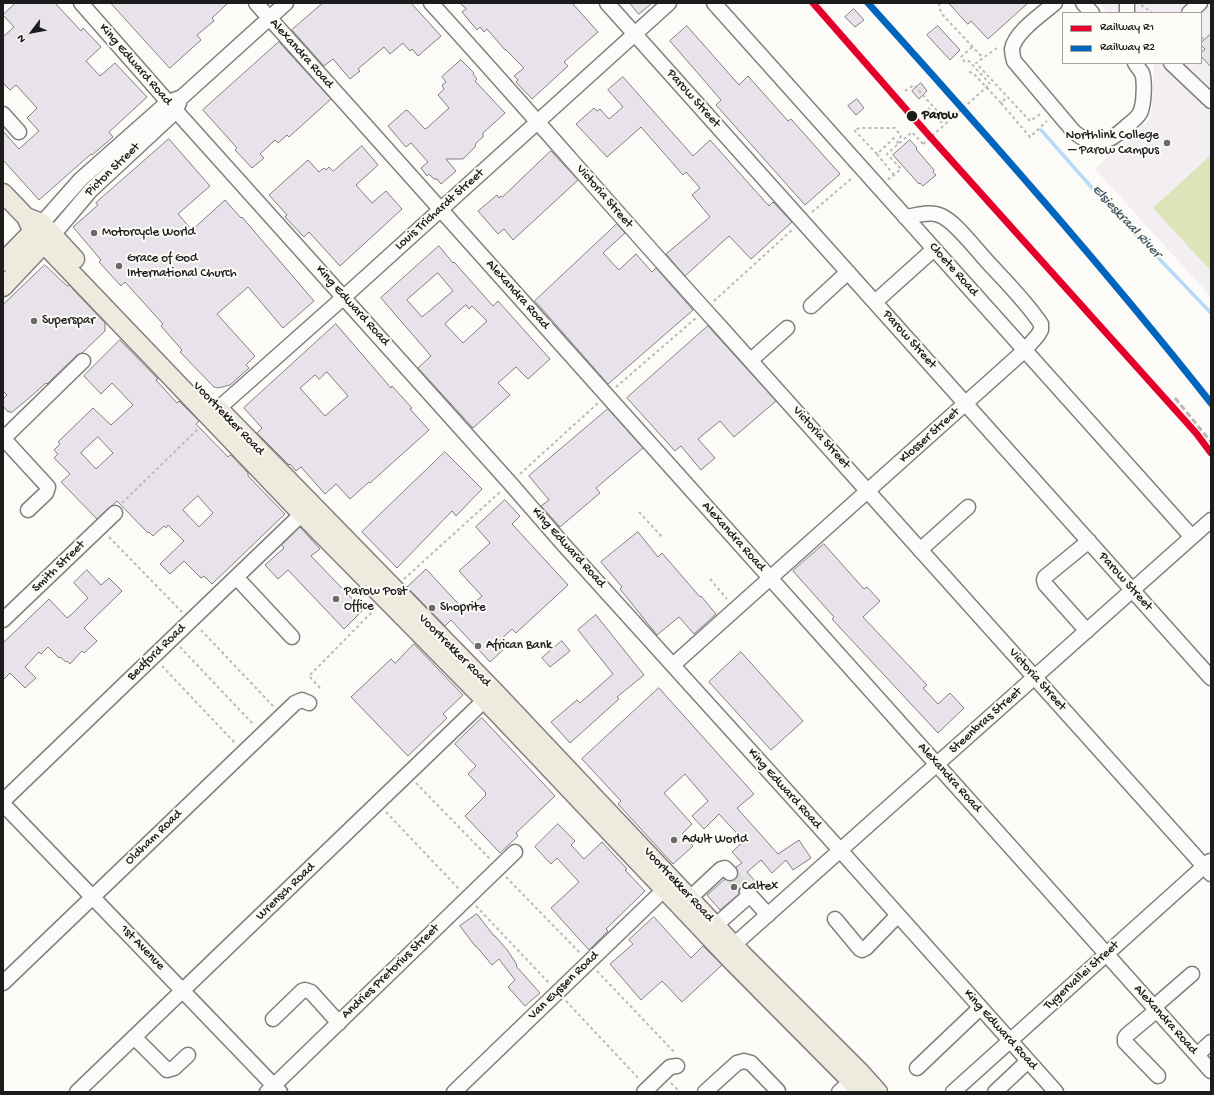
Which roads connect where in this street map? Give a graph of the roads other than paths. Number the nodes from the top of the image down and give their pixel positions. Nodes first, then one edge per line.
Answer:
1 (81, 3) edge
2 (256, 3) edge
3 (286, 3) edge
4 (431, 3) edge
5 (607, 3) edge
6 (669, 3) edge
7 (714, 3) edge
8 (1055, 3) edge
9 (1083, 3) edge
10 (1200, 3) edge
11 (1091, 12) edge
12 (1190, 12) edge
13 (269, 18) junction
14 (635, 34) junction
15 (1136, 64) edge
16 (1172, 64) edge
17 (1211, 101) edge
18 (172, 106) junction
19 (3, 114) edge
20 (538, 122) junction
21 (19, 132) dead end
22 (3, 193) edge
23 (440, 210) junction
24 (905, 217) junction
25 (39, 230) junction
26 (934, 249) junction
27 (3, 262) edge
28 (848, 272) junction
29 (3, 287) edge
30 (344, 297) junction
31 (875, 302) junction
32 (811, 306) dead end
33 (787, 328) dead end
34 (1025, 350) junction
35 (751, 360) junction
36 (83, 361) dead end
37 (966, 404) junction
38 (214, 413) junction
39 (3, 438) edge
40 (868, 491) junction
41 (968, 507) dead end
42 (118, 509) road end
43 (307, 509) junction
44 (28, 510) dead end
45 (1211, 520) edge
46 (1192, 537) junction
47 (1089, 541) junction
48 (920, 550) junction
49 (236, 577) junction
50 (770, 578) junction
51 (1133, 590) junction
52 (3, 620) edge
53 (1087, 631) junction
54 (292, 637) dead end
55 (673, 665) junction
56 (1035, 677) junction
57 (1211, 678) edge
58 (489, 695) junction
59 (309, 703) dead end
60 (937, 764) junction
61 (3, 803) edge
62 (840, 850) junction
63 (515, 852) dead end
64 (1209, 867) edge
65 (727, 871) dead end
66 (669, 885) junction
67 (93, 896) junction
68 (690, 898) junction
69 (768, 915) junction
70 (898, 916) junction
71 (835, 919) dead end
72 (716, 925) junction
73 (730, 949) junction
74 (1107, 954) junction
75 (1192, 974) dead end
76 (3, 983) edge
77 (182, 991) junction
78 (980, 1008) junction
79 (1156, 1009) junction
80 (273, 1019) dead end
81 (339, 1023) junction
82 (134, 1037) junction
83 (1011, 1042) junction
84 (1211, 1042) edge
85 (188, 1055) dead end
86 (1197, 1055) junction
87 (677, 1061) road end
88 (1028, 1061) junction
89 (917, 1068) dead end
90 (1211, 1071) edge
91 (1158, 1076) dead end
92 (852, 1084) edge
93 (645, 1088) edge
94 (274, 1090) edge
95 (778, 1091) edge
96 (77, 1092) edge
97 (454, 1092) edge
98 (705, 1092) edge
99 (878, 1092) edge
100 (954, 1092) edge
101 (995, 1092) edge
102 (1056, 1092) edge

1 - 18 street, King Edward Road
2 - 13 street, Alexandra Road
3 - 13 street, Picton Street
4 - 20 street, Victoria Street
5 - 14 street, Parow Street
6 - 14 street, Louis Trichardt Street
7 - 24 street, Cloete Road
8 - 15 street
9 - 11 street
10 - 12 street
13 - 18 street, Picton Street
13 - 23 street, Alexandra Road
14 - 20 street, Louis Trichardt Street
14 - 28 street, Parow Street
16 - 17 street
18 - 25 street, Picton Street
18 - 30 street, King Edward Road
19 - 21 street
20 - 23 street, Louis Trichardt Street
20 - 35 street, Victoria Street
22 - 25 main road, Voortrekker Road
23 - 30 street, Louis Trichardt Street
23 - 50 street, Alexandra Road
24 - 26 street, Cloete Road
24 - 34 street, Klosser Street
25 - 27 main road
25 - 29 main road
25 - 38 main road, Voortrekker Road
26 - 31 street
26 - 34 street, Cloete Road
28 - 31 street, Parow Street
28 - 32 street
30 - 38 street, Louis Trichardt Street
30 - 55 street, King Edward Road
31 - 37 street, Parow Street
33 - 35 street
34 - 37 street, Klosser Street
34 - 46 street, Cloete Road
35 - 40 street, Victoria Street
36 - 39 street
37 - 40 street, Klosser Street
37 - 47 street, Parow Street
38 - 43 main road, Voortrekker Road
39 - 44 street
40 - 48 street, Victoria Street
40 - 50 street, Klosser Street
41 - 48 street
42 - 52 street, Smith Street
43 - 49 street, Bedford Road
43 - 58 main road, Voortrekker Road
45 - 46 street, Steenbras Street
46 - 51 street, Steenbras Street
47 - 51 street, Parow Street
47 - 53 street
48 - 56 street, Victoria Street
49 - 54 street
49 - 61 street, Bedford Road
50 - 55 street, Klosser Street
50 - 60 street, Alexandra Road
51 - 53 street, Steenbras Street
51 - 57 street, Parow Street
53 - 56 street, Steenbras Street
55 - 62 street, King Edward Road
56 - 60 street, Steenbras Street
56 - 64 street, Victoria Street
58 - 66 main road, Voortrekker Road
58 - 77 street, Wrensch Road
59 - 67 street, Oldham Road
60 - 62 street, Steenbras Street
60 - 74 street, Alexandra Road
61 - 67 street, 1st Avenue
62 - 69 street, Steenbras Street
62 - 70 street, King Edward Road
63 - 81 street, Andries Pretorius Street
64 - 74 street, Tygervallei Street
65 - 68 street
66 - 68 main road, Voortrekker Road
66 - 73 main road, Voortrekker Road
66 - 97 street, Van Eyssen Road
67 - 76 street, Oldham Road
67 - 77 street, 1st Avenue
68 - 72 main road, Voortrekker Road
69 - 72 street
69 - 73 street, Steenbras Street
70 - 71 street
70 - 78 street, King Edward Road
72 - 73 main road, Voortrekker Road
73 - 92 main road, Voortrekker Road
74 - 79 street, Alexandra Road
74 - 83 street, Tygervallei Street
75 - 79 street
77 - 82 street, Wrensch Road
77 - 94 street, 1st Avenue
78 - 83 street, King Edward Road
78 - 89 street
79 - 86 street, Alexandra Road
79 - 91 street
80 - 81 street
81 - 94 street, Andries Pretorius Street
82 - 85 street
82 - 96 street, Wrensch Road
83 - 88 street, King Edward Road
83 - 100 street, Tygervallei Street
84 - 86 street
86 - 90 street, Alexandra Road
87 - 93 street
88 - 101 street
88 - 102 street, King Edward Road
92 - 99 main road, Voortrekker Road
95 - 98 street

